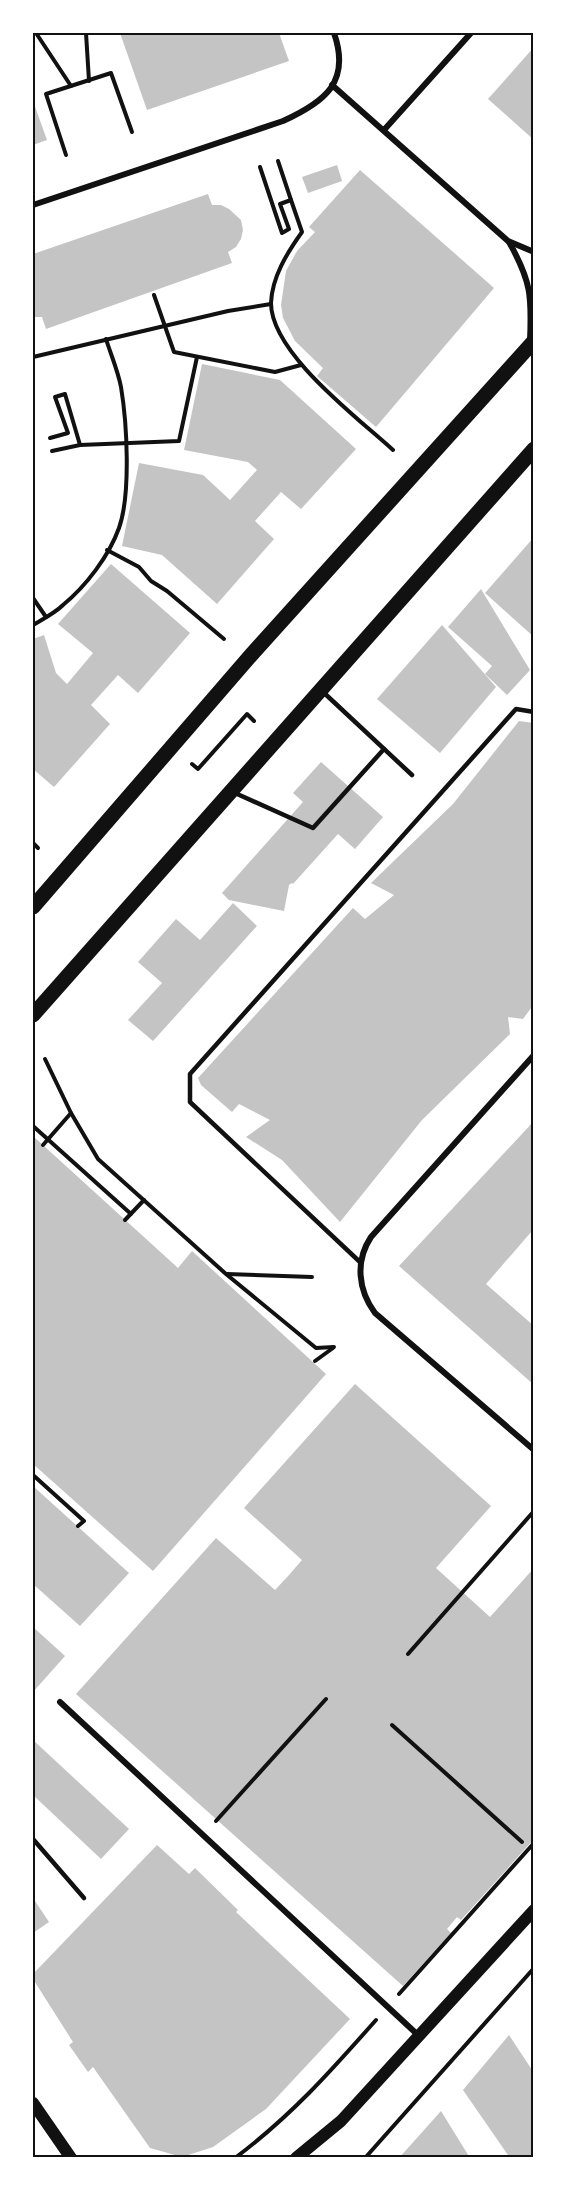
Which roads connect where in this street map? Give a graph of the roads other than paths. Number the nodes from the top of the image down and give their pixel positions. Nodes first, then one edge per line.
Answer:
1 (334, 33) edge
2 (471, 33) edge
3 (332, 85) junction
4 (384, 130) junction
5 (33, 204) edge
6 (508, 242) junction
7 (534, 252) edge
8 (532, 343) edge
9 (534, 449) edge
10 (320, 690) junction
11 (534, 712) edge
12 (384, 749) junction
13 (412, 775) dead end
14 (230, 791) junction
15 (33, 907) edge
16 (33, 1015) edge
17 (534, 1055) edge
18 (361, 1263) junction
19 (534, 1450) edge
20 (60, 1702) dead end
21 (33, 1839) edge
22 (84, 1898) dead end
23 (534, 1910) edge
24 (419, 2036) junction
25 (33, 2103) edge
26 (71, 2158) edge
27 (296, 2158) edge

1 - 3 street
2 - 4 street
3 - 4 street
3 - 5 street
4 - 6 street
6 - 7 street
6 - 8 street
8 - 15 main road
9 - 10 main road
10 - 12 lane
10 - 14 main road
11 - 18 lane
12 - 13 lane
12 - 14 lane
14 - 16 main road
17 - 18 street
18 - 19 street
20 - 24 street
21 - 22 lane
23 - 24 main road
24 - 27 main road
25 - 26 main road

